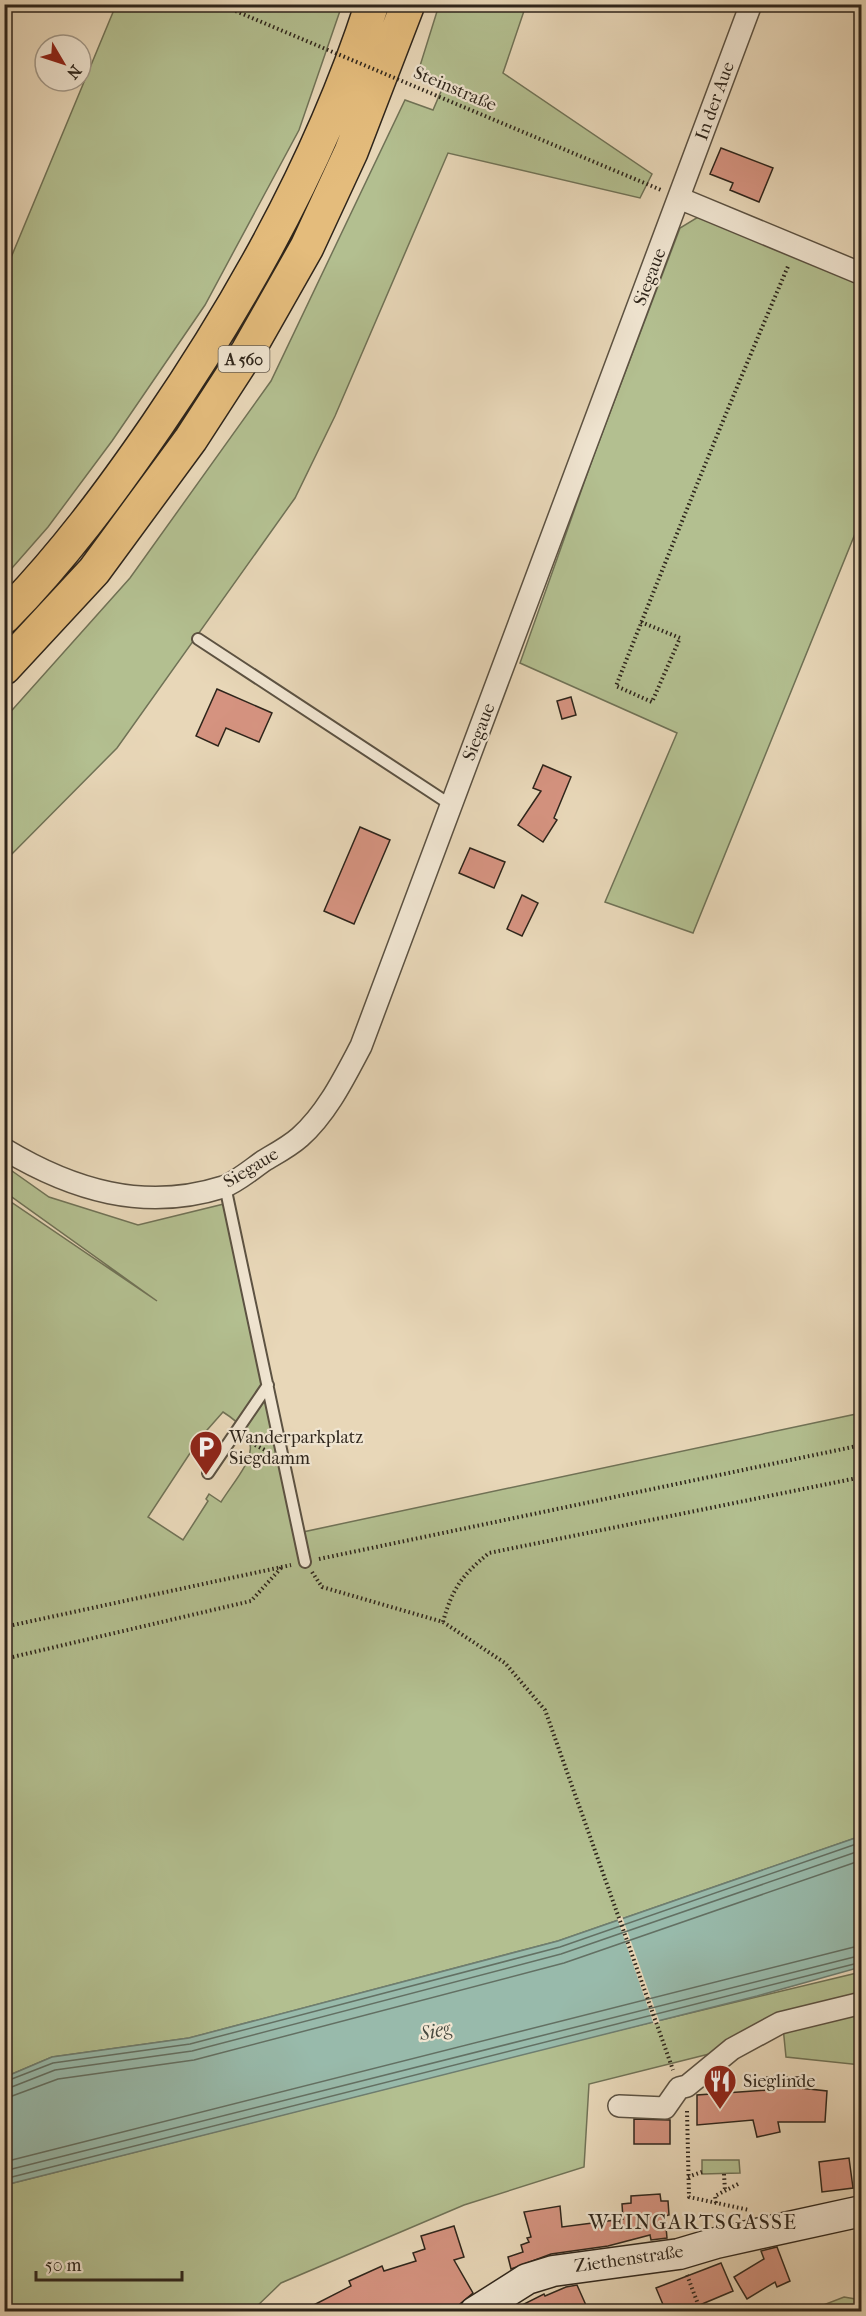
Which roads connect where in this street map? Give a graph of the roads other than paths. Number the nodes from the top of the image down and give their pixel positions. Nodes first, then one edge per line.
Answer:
1 (372, 4) edge
2 (408, 4) edge
3 (751, 4) edge
4 (679, 198) junction
5 (861, 274) edge
6 (4, 617) edge
7 (198, 639) dead end
8 (4, 668) edge
9 (452, 805) junction
10 (4, 1149) edge
11 (225, 1186) junction
12 (268, 1385) junction
13 (208, 1473) dead end
14 (305, 1562) road end
15 (861, 2002) edge
16 (619, 2106) dead end
17 (861, 2211) edge
18 (475, 2312) edge

1 - 6 highway, A 560
2 - 8 highway, A 560
3 - 4 street, In der Aue
4 - 5 street
4 - 9 street, Siegaue
7 - 9 lane
9 - 11 street, Siegaue
10 - 11 street, Siegaue
11 - 12 lane
12 - 13 lane
12 - 14 lane
15 - 16 street
17 - 18 main road, Ziethenstraße

